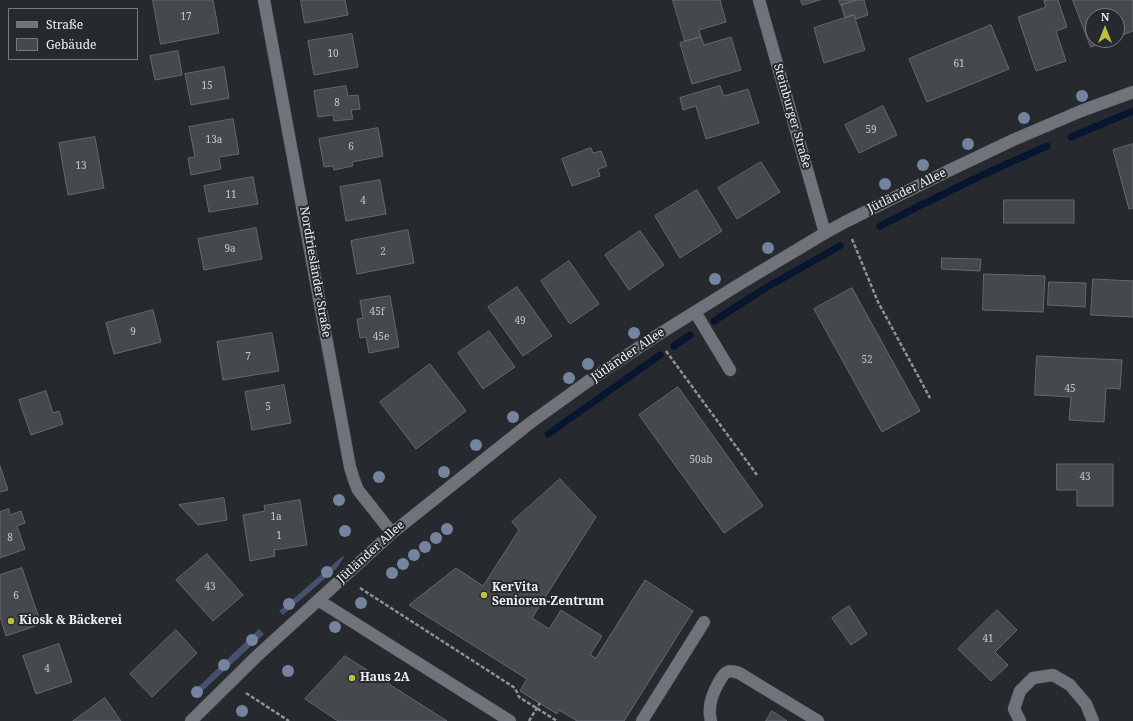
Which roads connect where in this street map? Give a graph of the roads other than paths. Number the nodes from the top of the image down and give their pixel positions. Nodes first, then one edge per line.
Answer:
1 (264, 0) edge
2 (759, 0) edge
3 (1133, 92) edge
4 (825, 232) junction
5 (695, 312) junction
6 (730, 370) dead end
7 (392, 533) junction
8 (318, 600) junction
9 (704, 622) dead end
10 (191, 721) edge
11 (510, 721) edge
12 (642, 721) edge
13 (712, 721) edge
14 (818, 721) edge
15 (1020, 721) edge
16 (1093, 721) edge

1 - 7 street, Nordfriesländer Straße
2 - 4 street, Steinburger Straße
3 - 4 street, Jütländer Allee
4 - 5 street, Jütländer Allee
5 - 6 street
5 - 7 street, Jütländer Allee
7 - 8 street, Jütländer Allee
8 - 10 street, Jütländer Allee
8 - 11 street
9 - 12 street
13 - 14 street
15 - 16 street

